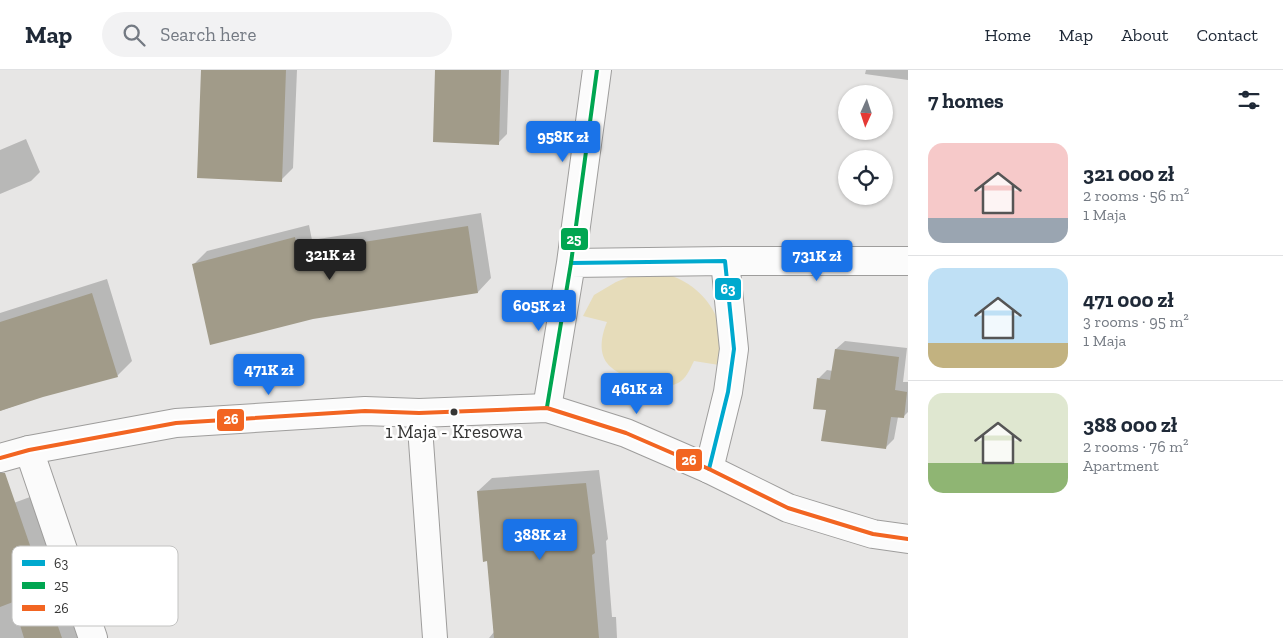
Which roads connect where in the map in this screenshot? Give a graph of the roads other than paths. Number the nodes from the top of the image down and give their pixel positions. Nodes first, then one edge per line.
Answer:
1 (597, 70) edge
2 (725, 260) junction
3 (908, 261) edge
4 (571, 262) junction
5 (547, 408) junction
6 (419, 413) junction
7 (28, 450) junction
8 (0, 458) edge
9 (709, 469) junction
10 (908, 539) edge
11 (61, 546) edge
12 (89, 626) edge
13 (93, 638) edge
14 (435, 638) edge

1 - 4 street
2 - 3 street
2 - 4 street
2 - 9 street
4 - 5 street
5 - 6 street
5 - 9 street
6 - 7 street
6 - 14 lane
7 - 8 street
7 - 11 street
9 - 10 street
12 - 13 street

